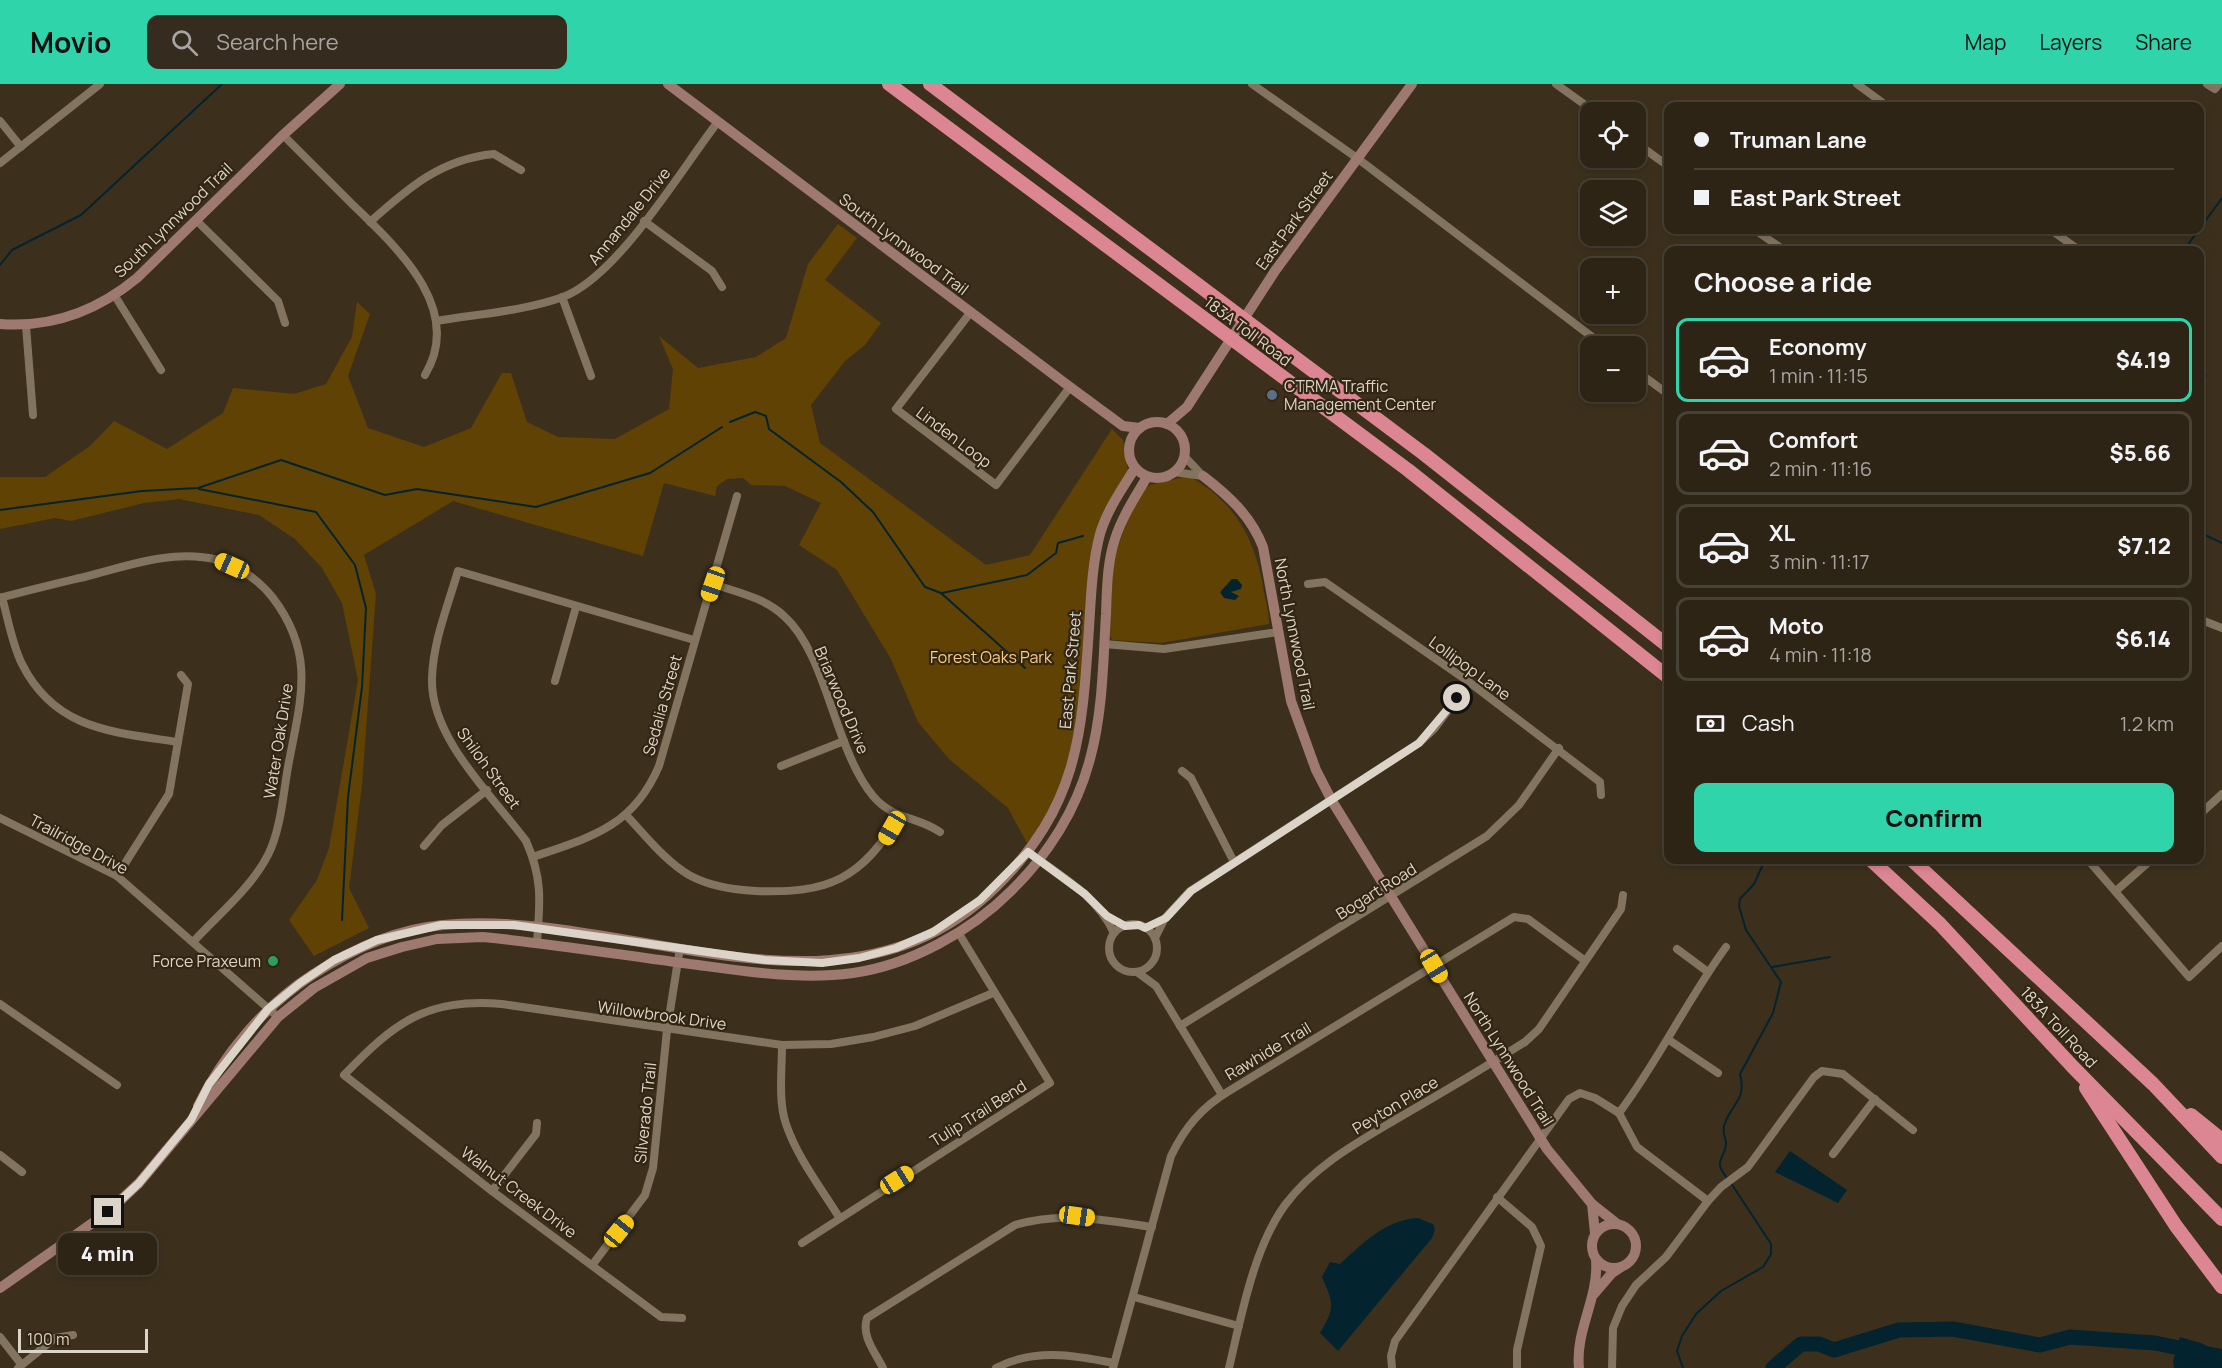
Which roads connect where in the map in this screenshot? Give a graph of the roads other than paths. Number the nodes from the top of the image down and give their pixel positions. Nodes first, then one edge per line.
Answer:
1 (100, 84) edge
2 (340, 84) edge
3 (668, 84) edge
4 (889, 84) edge
5 (930, 84) edge
6 (1252, 84) edge
7 (1412, 84) edge
8 (1556, 84) edge
9 (1857, 84) edge
10 (2208, 84) edge
11 (2217, 87) edge
12 (1581, 102) edge
13 (1882, 102) edge
14 (0, 120) edge
15 (717, 123) junction
16 (283, 135) junction
17 (21, 147) junction
18 (1646, 150) edge
19 (1357, 158) junction
20 (0, 163) edge
21 (1664, 163) edge
22 (521, 170) dead end
23 (196, 220) junction
24 (644, 221) junction
25 (370, 222) junction
26 (1761, 234) edge
27 (2056, 234) edge
28 (1778, 246) edge
29 (2072, 246) edge
30 (722, 287) dead end
31 (115, 296) junction
32 (562, 297) junction
33 (970, 313) junction
34 (436, 321) junction
35 (285, 323) dead end
36 (0, 324) edge
37 (26, 326) junction
38 (1591, 336) edge
39 (161, 370) dead end
40 (425, 375) dead end
41 (591, 376) dead end
42 (1646, 378) edge
43 (1070, 387) junction
44 (1664, 391) edge
45 (1189, 402) junction
46 (33, 415) dead end
47 (1167, 424) junction
48 (1123, 426) junction
49 (1140, 428) junction
50 (1180, 434) junction
51 (1131, 441) junction
52 (1184, 456) junction
53 (1135, 468) junction
54 (1174, 472) junction
55 (1203, 476) junction
56 (1147, 477) junction
57 (737, 496) dead end
58 (713, 584) junction
59 (1308, 584) dead end
60 (1, 598) edge
61 (576, 607) junction
62 (2204, 621) edge
63 (2222, 628) edge
64 (1278, 632) junction
65 (694, 640) junction
66 (1664, 643) edge
67 (1104, 644) junction
68 (1664, 674) edge
69 (181, 675) dead end
70 (555, 681) dead end
71 (1468, 682) junction
72 (844, 741) junction
73 (178, 742) junction
74 (1559, 748) junction
75 (781, 766) dead end
76 (1182, 771) dead end
77 (487, 790) junction
78 (2222, 794) edge
79 (1601, 795) dead end
80 (1332, 801) junction
81 (2204, 810) edge
82 (626, 815) junction
83 (899, 816) junction
84 (0, 818) edge
85 (940, 832) dead end
86 (424, 846) dead end
87 (1028, 852) junction
88 (533, 857) junction
89 (1040, 860) junction
90 (1234, 862) junction
91 (1875, 864) edge
92 (1916, 864) edge
93 (2092, 864) edge
94 (2146, 864) edge
95 (117, 876) junction
96 (2117, 890) junction
97 (1623, 896) dead end
98 (1392, 897) junction
99 (1107, 916) junction
100 (1166, 918) junction
101 (1125, 926) junction
102 (538, 927) junction
103 (1145, 928) junction
104 (958, 932) junction
105 (1114, 933) junction
106 (1155, 938) junction
107 (194, 941) junction
108 (537, 942) junction
109 (2222, 946) edge
110 (1726, 947) dead end
111 (680, 948) junction
112 (1677, 949) dead end
113 (1155, 958) junction
114 (1584, 960) junction
115 (677, 962) junction
116 (1434, 966) junction
117 (1137, 972) junction
118 (1708, 972) junction
119 (1156, 986) junction
120 (993, 993) junction
121 (0, 1004) edge
122 (268, 1009) junction
123 (278, 1017) junction
124 (1180, 1026) junction
125 (667, 1030) junction
126 (1669, 1040) junction
127 (782, 1046) junction
128 (1493, 1062) junction
129 (2072, 1066) junction
130 (1718, 1073) dead end
131 (344, 1075) joint
132 (2152, 1084) junction
133 (117, 1085) dead end
134 (1222, 1095) junction
135 (1875, 1099) junction
136 (1619, 1113) junction
137 (191, 1120) junction
138 (537, 1123) dead end
139 (1913, 1130) dead end
140 (1540, 1138) junction
141 (2222, 1140) edge
142 (1833, 1154) dead end
143 (0, 1155) edge
144 (2222, 1157) edge
145 (22, 1172) dead end
146 (492, 1191) junction
147 (1497, 1197) junction
148 (1708, 1201) junction
149 (1592, 1204) junction
150 (839, 1217) junction
151 (2222, 1219) edge
152 (1616, 1223) junction
153 (1152, 1227) junction
154 (1595, 1233) junction
155 (802, 1243) dead end
156 (1596, 1260) junction
157 (593, 1264) junction
158 (1622, 1267) junction
159 (2222, 1287) edge
160 (0, 1288) edge
161 (1594, 1294) junction
162 (1134, 1297) junction
163 (682, 1318) dead end
164 (1239, 1326) junction
165 (74, 1335) dead end
166 (0, 1337) edge
167 (1113, 1365) edge
168 (19, 1366) edge
169 (883, 1368) edge
170 (996, 1368) edge
171 (1229, 1368) edge
172 (1392, 1368) edge
173 (1517, 1368) edge
174 (1579, 1368) edge
175 (1612, 1368) edge

1 - 17 street
2 - 16 street, South Lynnwood Trail
3 - 15 street, South Lynnwood Trail
4 - 68 highway, 183A Toll Road
5 - 66 highway, 183A Toll Road
6 - 19 street
7 - 19 street, East Park Street
8 - 12 street
9 - 13 street
10 - 11 street
14 - 17 street
15 - 24 street, Annandale Drive
15 - 33 street, South Lynnwood Trail
16 - 23 street, South Lynnwood Trail
16 - 25 street
17 - 20 street
18 - 21 street
19 - 38 street
19 - 45 street, East Park Street
22 - 25 street
23 - 31 street, South Lynnwood Trail
23 - 35 street
24 - 30 street
24 - 32 street, Annandale Drive
25 - 34 street
26 - 28 street
27 - 29 street
31 - 37 street, South Lynnwood Trail
31 - 39 street
32 - 34 street, Annandale Drive
32 - 41 street
33 - 43 street, South Lynnwood Trail
33 - 43 street, Linden Loop
34 - 40 street
36 - 37 street, South Lynnwood Trail
37 - 46 street
42 - 44 street
43 - 48 street, South Lynnwood Trail
45 - 47 street, East Park Street
45 - 50 street, East Park Street
47 - 49 street
47 - 50 street
48 - 49 street, South Lynnwood Trail
48 - 51 street, South Lynnwood Trail
49 - 51 street
50 - 52 street
51 - 53 street
52 - 54 street
52 - 55 street, North Lynnwood Trail
53 - 56 street
53 - 87 street, East Park Street
54 - 55 street
54 - 56 street
55 - 64 street, North Lynnwood Trail
56 - 67 street, East Park Street
57 - 58 street, Sedalia Street
58 - 65 street, Sedalia Street
58 - 72 street, Briarwood Drive
59 - 71 street, Lollipop Lane
60 - 73 street
60 - 107 street, Water Oak Drive
61 - 65 street
61 - 70 street
61 - 77 street, Shiloh Street
62 - 63 street
64 - 67 street
64 - 80 street, North Lynnwood Trail
65 - 82 street, Sedalia Street
67 - 89 street, East Park Street
69 - 73 street
71 - 74 street, Lollipop Lane
71 - 80 street
72 - 75 street
72 - 83 street, Briarwood Drive
73 - 95 street
74 - 79 street, Lollipop Lane
74 - 98 street, Bogart Road
76 - 90 street
77 - 86 street
77 - 88 street, Shiloh Street
78 - 81 street
80 - 90 street
80 - 98 street, North Lynnwood Trail
82 - 83 street
82 - 88 street, Sedalia Street
83 - 85 street, Briarwood Drive
84 - 95 street, Trailridge Drive
87 - 89 street
87 - 111 street, East Park Street
88 - 102 street, Shiloh Street
89 - 99 street
89 - 104 street, East Park Street
90 - 100 street
91 - 129 highway, 183A Toll Road
92 - 132 highway, 183A Toll Road
93 - 96 street
94 - 96 street
95 - 107 street, Trailridge Drive
96 - 109 street
97 - 114 street, Peyton Place
98 - 116 street, North Lynnwood Trail
98 - 124 street, Bogart Road
99 - 101 street
99 - 105 street
100 - 103 street
100 - 106 street
101 - 103 street
101 - 105 street
102 - 108 street, Shiloh Street
102 - 111 street, East Park Street
102 - 122 street, East Park Street
103 - 106 street
104 - 115 street, East Park Street
104 - 120 street, Tulip Trail Bend
105 - 117 street
106 - 113 street
107 - 122 street, Trailridge Drive
108 - 115 street, East Park Street
108 - 123 street, East Park Street
110 - 118 street
111 - 115 street, Silverado Trail
112 - 118 street
113 - 117 street
113 - 119 street
114 - 116 street, Rawhide Trail
114 - 128 street, Peyton Place
115 - 125 street, Silverado Trail
116 - 128 street, North Lynnwood Trail
116 - 134 street, Rawhide Trail
117 - 119 street
118 - 126 street
119 - 124 street
120 - 127 street, Willowbrook Drive
120 - 150 street, Tulip Trail Bend
121 - 133 street
122 - 123 street, Trailridge Drive
122 - 137 street, East Park Street
123 - 137 street, East Park Street
124 - 134 street
125 - 127 street, Willowbrook Drive
125 - 131 street, Willowbrook Drive
125 - 157 street, Silverado Trail
126 - 130 street
126 - 136 street
127 - 150 street
128 - 140 street, North Lynnwood Trail
128 - 164 street, Peyton Place
129 - 151 highway, 183A Toll Road
129 - 159 highway
131 - 146 street, Walnut Creek Drive
132 - 141 highway
132 - 144 highway, 183A Toll Road
134 - 153 street, Rawhide Trail
135 - 139 street
135 - 142 street
135 - 148 street
136 - 140 street
136 - 148 street
137 - 160 street, East Park Street
138 - 146 street
140 - 147 street
140 - 149 street, North Lynnwood Trail
143 - 145 street
146 - 157 street, Walnut Creek Drive
147 - 172 street
147 - 173 street
148 - 175 street
149 - 152 street, North Lynnwood Trail
149 - 154 street
150 - 155 street, Tulip Trail Bend
152 - 154 street
152 - 158 street
153 - 162 street, Rawhide Trail
153 - 169 street
154 - 156 street
156 - 158 street
156 - 161 street
157 - 163 street, Walnut Creek Drive
158 - 161 street
161 - 174 street
162 - 164 street
162 - 167 street, Rawhide Trail
164 - 171 street, Peyton Place
165 - 168 street
166 - 168 street
167 - 170 street

